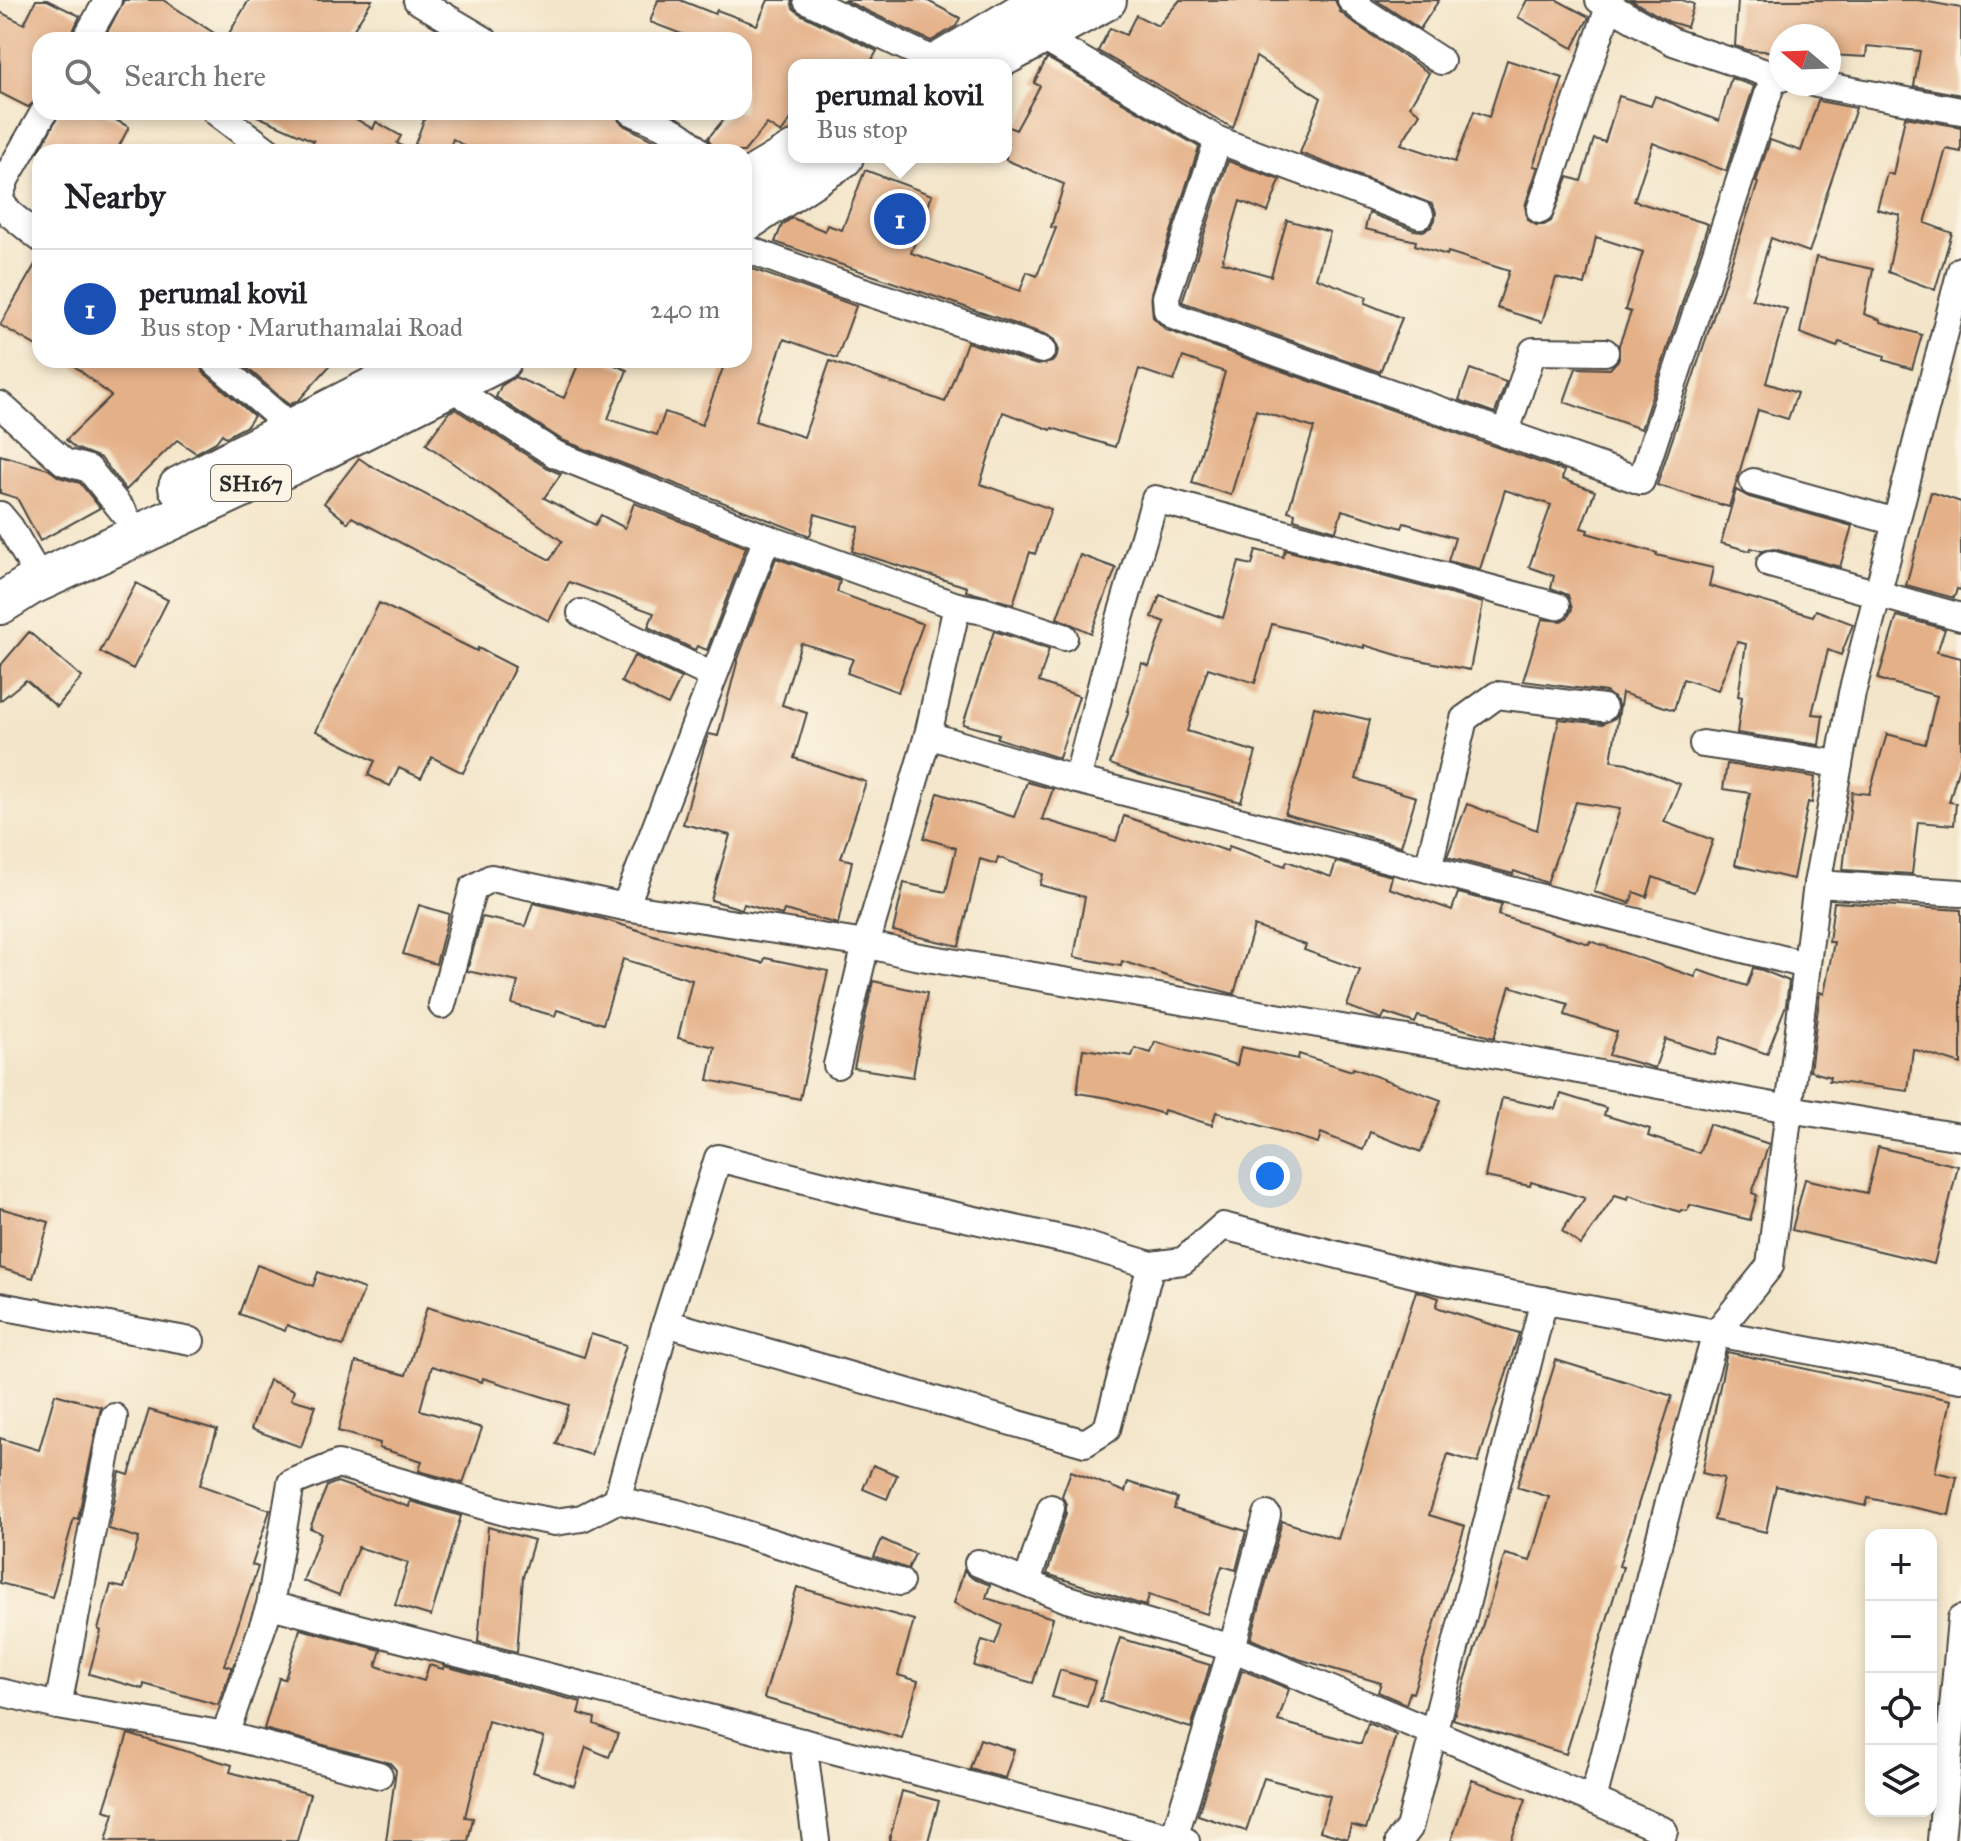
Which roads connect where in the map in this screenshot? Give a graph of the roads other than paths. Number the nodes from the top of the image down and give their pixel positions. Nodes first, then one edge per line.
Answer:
1 (108, 0) edge
2 (417, 0) edge
3 (807, 0) edge
4 (1106, 0) edge
5 (1351, 0) edge
6 (1604, 3) edge
7 (1037, 10) edge
8 (90, 32) edge
9 (471, 32) edge
10 (928, 59) edge
11 (947, 59) edge
12 (992, 59) edge
13 (1441, 61) dead end
14 (1769, 74) edge
15 (1841, 89) edge
16 (1772, 96) edge
17 (1961, 111) edge
18 (39, 120) edge
19 (227, 120) edge
20 (650, 120) edge
21 (1218, 140) junction
22 (258, 144) edge
23 (692, 144) edge
24 (788, 156) edge
25 (834, 163) edge
26 (752, 177) edge
27 (0, 198) edge
28 (1540, 210) dead end
29 (1420, 215) dead end
30 (752, 217) edge
31 (32, 232) edge
32 (752, 251) edge
33 (1961, 270) edge
34 (1042, 350) dead end
35 (1605, 352) dead end
36 (222, 368) edge
37 (436, 369) edge
38 (0, 405) edge
39 (293, 429) junction
40 (1505, 434) junction
41 (1753, 482) dead end
42 (125, 514) junction
43 (0, 515) edge
44 (1896, 522) junction
45 (767, 538) junction
46 (1770, 564) dead end
47 (14, 568) edge
48 (1878, 594) junction
49 (0, 604) edge
50 (957, 606) junction
51 (1556, 606) dead end
52 (581, 613) dead end
53 (1961, 617) edge
54 (1064, 637) dead end
55 (713, 676) junction
56 (1603, 708) dead end
57 (928, 735) junction
58 (1703, 744) dead end
59 (1839, 764) junction
60 (1077, 780) junction
61 (1428, 869) junction
62 (1817, 884) junction
63 (1961, 893) edge
64 (625, 907) junction
65 (866, 944) junction
66 (1806, 965) junction
67 (442, 1005) dead end
68 (837, 1065) dead end
69 (1789, 1109) junction
70 (1961, 1137) edge
71 (1151, 1265) junction
72 (1544, 1300) junction
73 (0, 1306) edge
74 (666, 1323) junction
75 (1716, 1333) junction
76 (191, 1341) dead end
77 (1961, 1379) edge
78 (114, 1417) dead end
79 (617, 1500) junction
80 (1051, 1508) dead end
81 (1267, 1515) dead end
82 (978, 1563) dead end
83 (900, 1582) dead end
84 (1027, 1582) junction
85 (270, 1605) junction
86 (1961, 1619) edge
87 (1232, 1648) junction
88 (1959, 1667) edge
89 (0, 1692) edge
90 (58, 1706) junction
91 (1435, 1731) junction
92 (225, 1735) junction
93 (803, 1742) junction
94 (379, 1775) dead end
95 (1593, 1800) junction
96 (1177, 1840) edge
97 (816, 1841) edge
98 (1399, 1841) edge
99 (1661, 1841) edge
100 (1941, 1841) edge

1 - 8 street
2 - 9 street
3 - 10 street
4 - 7 main road
5 - 13 street
6 - 14 street
6 - 28 street
7 - 11 main road
7 - 12 main road
7 - 21 street
15 - 17 street
16 - 40 street
18 - 27 street
19 - 22 street
20 - 23 street
21 - 29 street
21 - 40 street
24 - 26 main road
25 - 30 main road
27 - 31 street
32 - 34 street
33 - 44 street
35 - 40 street
36 - 39 street
37 - 39 main road, SH167
37 - 45 street
37 - 49 main road, SH167
38 - 42 street
39 - 42 main road, SH167
41 - 44 street
42 - 47 main road, SH167
43 - 47 street
44 - 48 street
45 - 50 street
45 - 55 street
46 - 48 street
48 - 53 street
48 - 59 street
50 - 54 street
50 - 57 street
51 - 60 street
52 - 55 street
55 - 64 street
56 - 61 street
57 - 60 street
57 - 65 street
58 - 59 street
59 - 62 street
60 - 61 street
61 - 66 street
62 - 63 street
62 - 66 street
64 - 65 street
64 - 67 street
65 - 68 street
65 - 69 street
66 - 69 street
69 - 70 street
69 - 75 street
71 - 72 street
71 - 74 street
71 - 74 street
72 - 75 street
72 - 91 street
73 - 76 street
74 - 79 street
75 - 77 street
75 - 95 street
78 - 90 street
79 - 83 street
79 - 85 street
80 - 84 street
81 - 87 street
82 - 84 street
84 - 87 street
85 - 92 street
85 - 93 street
86 - 88 street
87 - 91 street
87 - 96 street
88 - 100 street
89 - 90 street
90 - 92 street
91 - 95 street
91 - 98 street
92 - 94 street
93 - 96 street
93 - 97 street
95 - 99 street

